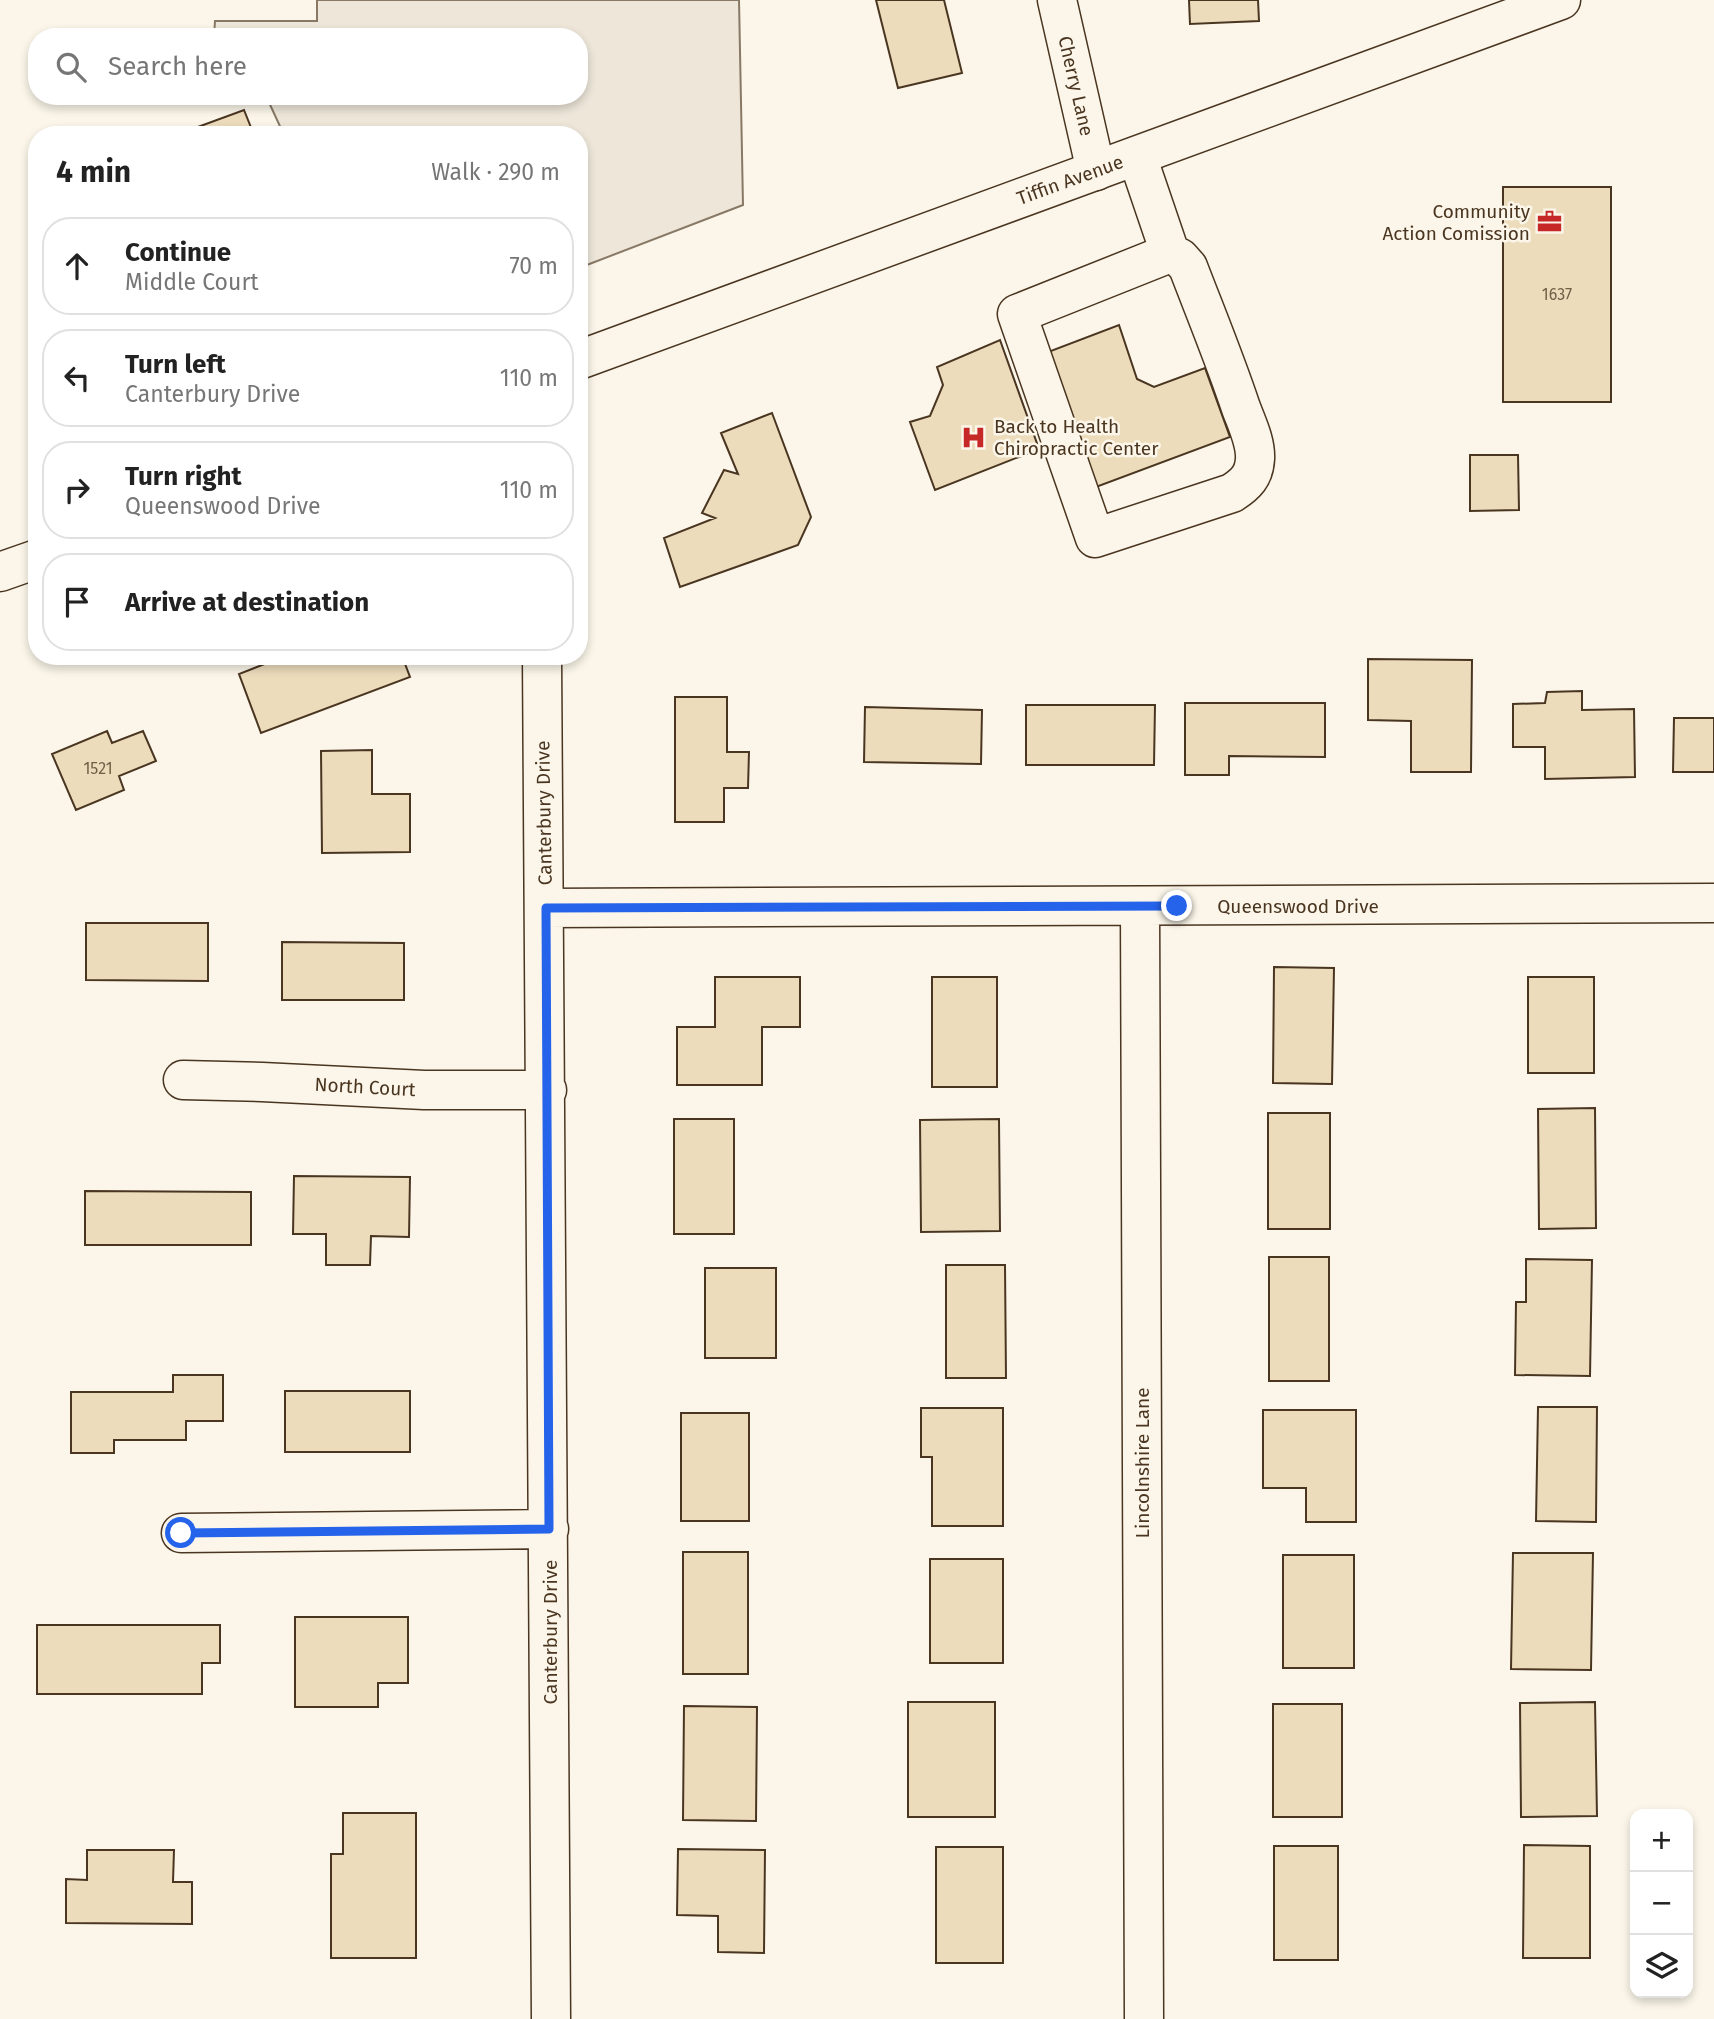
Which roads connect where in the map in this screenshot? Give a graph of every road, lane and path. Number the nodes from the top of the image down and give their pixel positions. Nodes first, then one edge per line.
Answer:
1 (1056, 0) edge
2 (1561, 0) edge
3 (1137, 156) junction
4 (1096, 171) junction
5 (1170, 253) junction
6 (588, 357) edge
7 (28, 562) edge
8 (0, 572) edge
9 (542, 665) edge
10 (1714, 903) edge
11 (1140, 906) junction
12 (546, 908) junction
13 (183, 1080) dead end
14 (547, 1090) junction
15 (549, 1529) junction
16 (181, 1533) dead end
17 (551, 2019) edge
18 (1144, 2019) edge

1 - 4 main road, Cherry Lane
2 - 3 main road, Tiffin Avenue
3 - 4 main road, Tiffin Avenue
3 - 5 main road
4 - 6 main road, Tiffin Avenue
5 - 5 main road
7 - 8 main road
9 - 12 main road, Canterbury Drive
10 - 11 main road, Queenswood Drive
11 - 12 main road, Queenswood Drive
11 - 18 main road, Lincolnshire Lane
12 - 14 main road, Canterbury Drive
13 - 14 main road, North Court
14 - 15 main road, Canterbury Drive
15 - 16 main road
15 - 17 main road, Canterbury Drive

